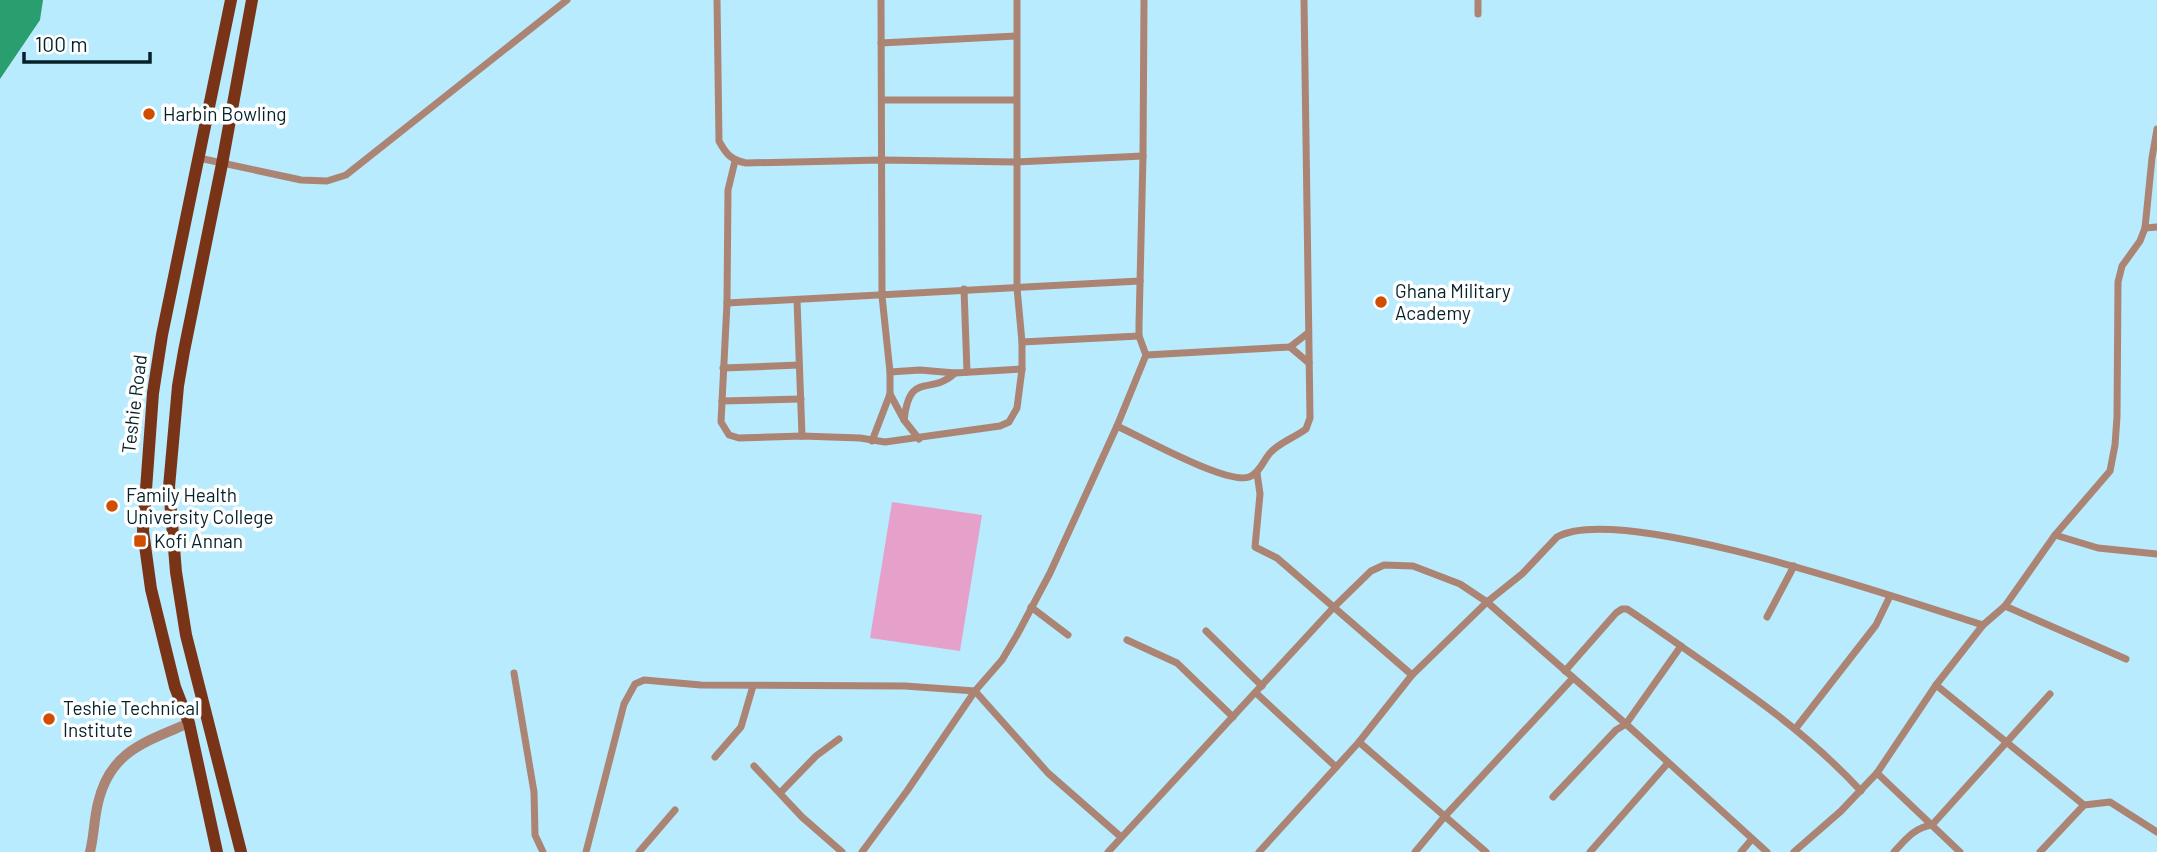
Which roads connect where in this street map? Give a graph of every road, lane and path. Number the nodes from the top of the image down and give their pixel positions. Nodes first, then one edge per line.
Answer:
1 (231, 0) edge
2 (252, 0) edge
3 (567, 0) edge
4 (717, 0) edge
5 (881, 0) edge
6 (1017, 0) edge
7 (1144, 0) edge
8 (1304, 0) edge
9 (1478, 0) edge
10 (1478, 14) dead end
11 (1016, 36) junction
12 (881, 43) junction
13 (882, 100) junction
14 (1016, 100) junction
15 (2157, 129) edge
16 (1143, 156) junction
17 (199, 158) junction
18 (2154, 159) edge
19 (882, 160) junction
20 (735, 161) junction
21 (1016, 162) junction
22 (222, 164) junction
23 (2145, 228) junction
24 (2157, 228) edge
25 (1140, 281) junction
26 (1017, 288) junction
27 (964, 289) junction
28 (882, 296) junction
29 (797, 300) junction
30 (727, 303) junction
31 (1308, 333) junction
32 (1139, 336) junction
33 (1022, 342) junction
34 (1290, 347) junction
35 (1146, 355) junction
36 (1309, 363) junction
37 (799, 365) junction
38 (723, 368) junction
39 (1022, 369) junction
40 (890, 372) junction
41 (967, 372) junction
42 (955, 373) junction
43 (890, 394) junction
44 (801, 399) junction
45 (722, 401) junction
46 (904, 420) junction
47 (1118, 426) junction
48 (802, 436) junction
49 (919, 439) junction
50 (872, 441) junction
51 (1257, 473) junction
52 (2055, 535) junction
53 (2157, 554) edge
54 (1794, 566) junction
55 (1891, 596) junction
56 (1488, 602) junction
57 (2005, 606) junction
58 (1031, 607) junction
59 (1333, 608) junction
60 (1767, 617) dead end
61 (1983, 625) junction
62 (1206, 631) dead end
63 (1068, 635) dead end
64 (1126, 640) dead end
65 (1681, 646) junction
66 (2126, 659) dead end
67 (1565, 671) junction
68 (514, 673) dead end
69 (1412, 675) junction
70 (1573, 678) junction
71 (1936, 685) junction
72 (753, 686) junction
73 (1259, 689) junction
74 (975, 691) junction
75 (2050, 694) dead end
76 (1233, 717) junction
77 (189, 723) junction
78 (1626, 724) junction
79 (1796, 728) junction
80 (839, 739) dead end
81 (1359, 741) junction
82 (2009, 742) junction
83 (715, 757) dead end
84 (1668, 762) junction
85 (754, 766) dead end
86 (1336, 766) junction
87 (1877, 773) junction
88 (1861, 791) junction
89 (781, 792) junction
90 (1553, 797) dead end
91 (2084, 805) junction
92 (675, 810) dead end
93 (1445, 816) junction
94 (1932, 825) junction
95 (2157, 832) edge
96 (1121, 837) junction
97 (1752, 839) junction
98 (90, 852) edge
99 (217, 852) edge
100 (241, 852) edge
101 (543, 852) edge
102 (586, 852) edge
103 (639, 852) edge
104 (842, 852) edge
105 (862, 852) edge
106 (1108, 852) edge
107 (1259, 852) edge
108 (1415, 852) edge
109 (1486, 852) edge
110 (1590, 852) edge
111 (1741, 852) edge
112 (1767, 852) edge
113 (1794, 852) edge
114 (1894, 852) edge
115 (1960, 852) edge
116 (2040, 852) edge

1 - 17 main road, Teshie Road
2 - 22 main road
3 - 22 street
4 - 20 street
5 - 12 street
6 - 11 street
7 - 16 street
8 - 31 street
9 - 10 street
11 - 12 street
11 - 14 street
12 - 13 street
13 - 14 street
13 - 19 street
14 - 21 street
15 - 18 street
16 - 21 street
16 - 25 street
17 - 22 street
17 - 77 main road, Teshie Road
18 - 23 street
19 - 20 street
19 - 21 street
19 - 28 street
20 - 30 street
21 - 26 street
22 - 100 main road
23 - 24 street
23 - 52 street
25 - 26 street
25 - 32 street
26 - 27 street
26 - 33 street
27 - 28 street
27 - 41 street
28 - 29 street
28 - 40 street
29 - 30 street
29 - 37 street
30 - 38 street
31 - 34 street
31 - 36 street
32 - 33 street
32 - 35 street
33 - 39 street
34 - 35 street
34 - 36 street
35 - 47 street
36 - 51 street
37 - 38 street
37 - 44 street
38 - 45 street
39 - 41 street
39 - 49 street
40 - 42 street
40 - 43 street
41 - 42 street
42 - 46 street
43 - 46 street
43 - 50 street
44 - 45 street
44 - 48 street
45 - 48 street
46 - 49 street
47 - 51 street
47 - 58 street
48 - 50 street
49 - 50 street
51 - 59 street
52 - 53 street
52 - 57 street
54 - 55 street
54 - 56 street
54 - 60 street
55 - 61 street
55 - 79 street
56 - 59 street
56 - 67 street
56 - 69 street
57 - 61 street
57 - 66 street
58 - 63 street
58 - 74 street
59 - 69 street
59 - 73 street
61 - 71 street
62 - 73 street
64 - 76 street
65 - 67 street
65 - 78 street
65 - 79 street
67 - 70 street
68 - 101 street
69 - 81 street
70 - 78 street
70 - 93 street
71 - 82 street
71 - 87 street
72 - 74 street
72 - 83 street
72 - 102 street
73 - 76 street
73 - 86 street
74 - 96 street
74 - 105 street
75 - 82 street
76 - 96 street
77 - 98 street
77 - 99 main road, Teshie Road
78 - 84 street
78 - 90 street
79 - 88 street
80 - 89 street
81 - 86 street
81 - 93 street
82 - 91 street
82 - 94 street
84 - 97 street
84 - 110 street
85 - 89 street
86 - 107 street
87 - 88 street
87 - 94 street
88 - 113 street
89 - 104 street
91 - 95 street
91 - 116 street
92 - 103 street
93 - 108 street
93 - 109 street
94 - 114 street
94 - 115 street
96 - 106 street
97 - 111 street
97 - 112 street

